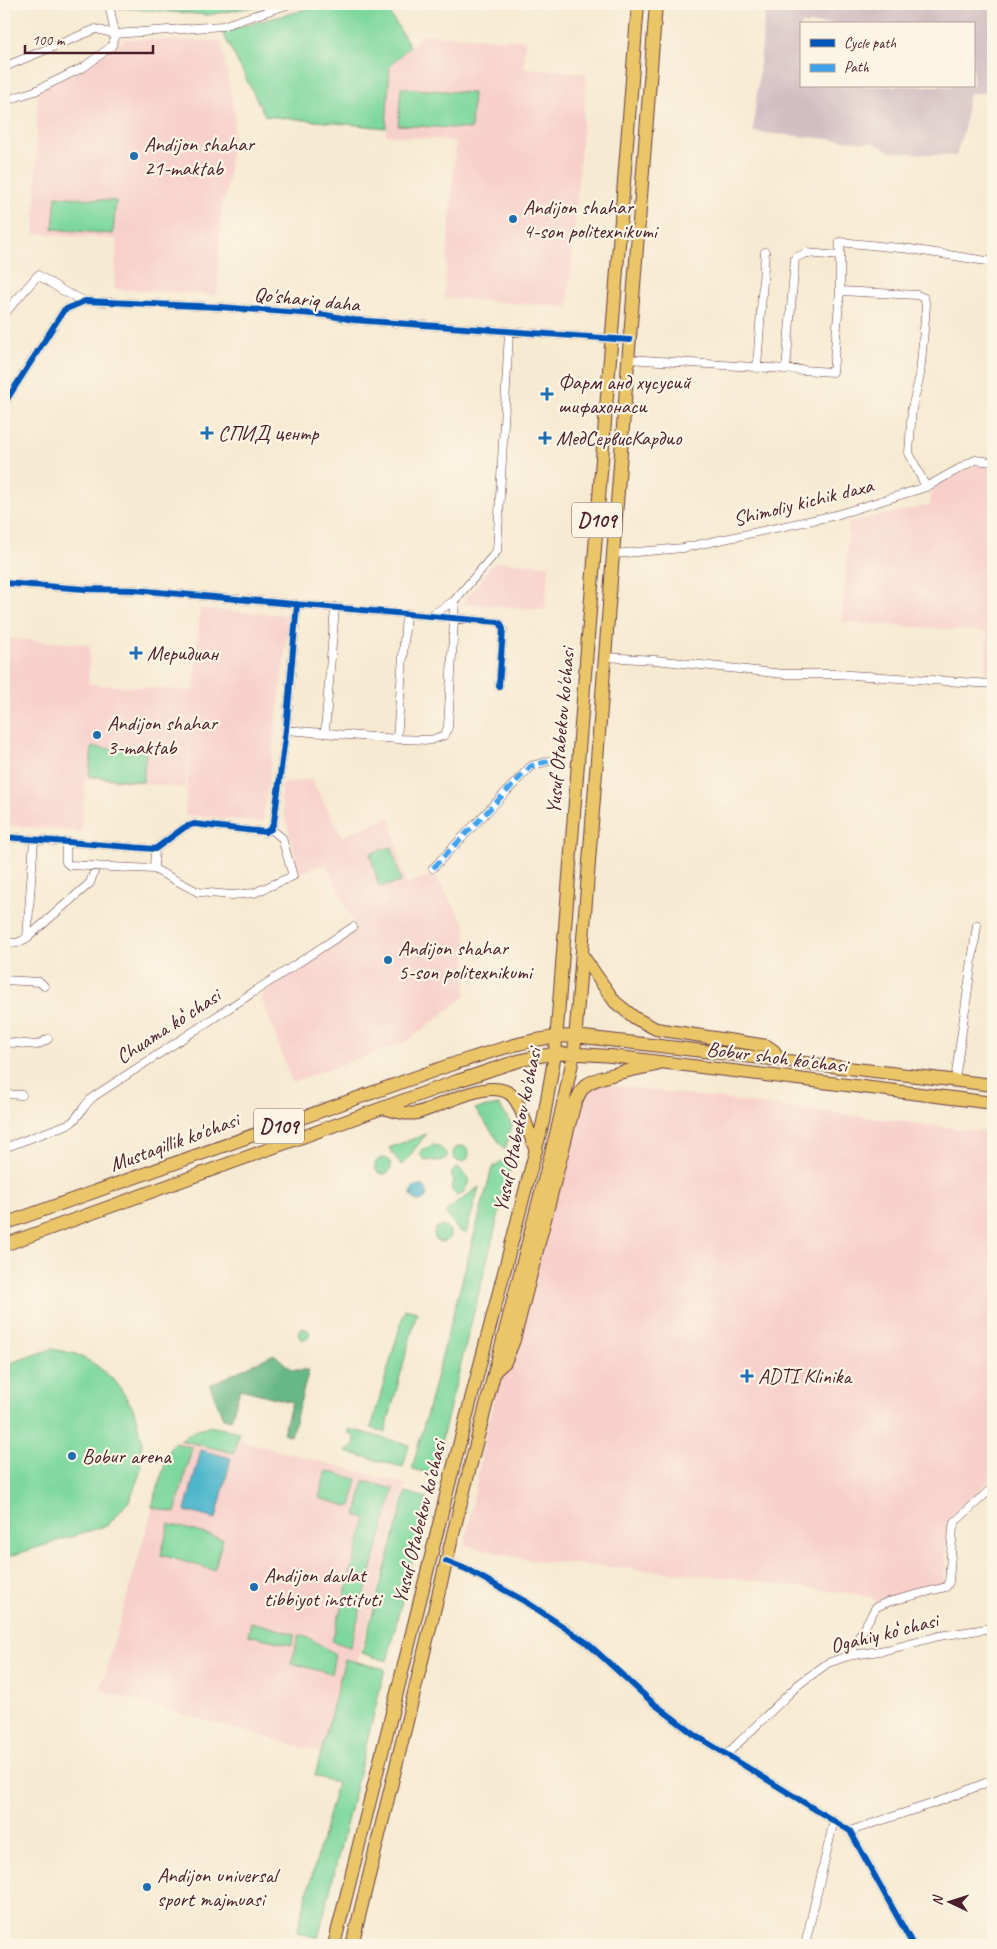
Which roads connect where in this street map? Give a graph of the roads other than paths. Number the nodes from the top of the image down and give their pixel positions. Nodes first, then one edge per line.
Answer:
1 (109, 4) edge
2 (290, 4) edge
3 (638, 4) edge
4 (656, 4) edge
5 (115, 34) junction
6 (4, 67) edge
7 (4, 101) edge
8 (765, 252) dead end
9 (840, 256) junction
10 (993, 262) edge
11 (840, 291) junction
12 (86, 301) junction
13 (4, 314) edge
14 (510, 332) junction
15 (611, 339) junction
16 (630, 340) junction
17 (628, 359) junction
18 (757, 368) junction
19 (786, 370) junction
20 (4, 404) edge
21 (993, 462) edge
22 (926, 487) junction
23 (613, 554) junction
24 (4, 583) edge
25 (454, 601) junction
26 (297, 604) junction
27 (335, 607) junction
28 (406, 614) junction
29 (430, 616) junction
30 (454, 620) junction
31 (605, 657) junction
32 (993, 684) edge
33 (499, 686) dead end
34 (286, 730) junction
35 (325, 732) junction
36 (397, 739) junction
37 (549, 762) dead end
38 (271, 829) junction
39 (4, 837) edge
40 (34, 840) junction
41 (66, 842) junction
42 (155, 849) junction
43 (96, 866) junction
44 (433, 868) dead end
45 (154, 869) junction
46 (977, 925) dead end
47 (353, 927) dead end
48 (27, 938) junction
49 (4, 942) edge
50 (582, 955) junction
51 (4, 980) edge
52 (44, 986) dead end
53 (557, 1036) junction
54 (576, 1036) junction
55 (48, 1039) dead end
56 (4, 1042) edge
57 (555, 1054) junction
58 (574, 1054) junction
59 (778, 1058) junction
60 (662, 1063) junction
61 (955, 1080) junction
62 (993, 1085) edge
63 (4, 1094) edge
64 (22, 1095) dead end
65 (993, 1103) edge
66 (383, 1108) junction
67 (4, 1148) edge
68 (536, 1151) junction
69 (4, 1224) edge
70 (4, 1245) edge
71 (495, 1372) junction
72 (993, 1487) edge
73 (446, 1562) junction
74 (993, 1628) edge
75 (848, 1656) junction
76 (728, 1754) junction
77 (993, 1780) edge
78 (834, 1820) junction
79 (850, 1831) junction
80 (334, 1945) edge
81 (352, 1945) edge
82 (805, 1945) edge
83 (913, 1945) edge

1 - 5 street
2 - 5 street
3 - 15 main road, Yusuf Otabekov ko'chasi / D109
4 - 16 main road, Yusuf Otabekov ko'chasi / D109
5 - 6 street
5 - 7 street
8 - 18 street
9 - 10 street
9 - 11 street
9 - 19 street
11 - 19 street
11 - 22 street
12 - 13 street
12 - 14 street, Qo'shariq daha
12 - 20 street, Qo'shariq daha
14 - 15 street, Qo'shariq daha
14 - 25 street
15 - 16 street, Qo'shariq daha
15 - 53 main road, Yusuf Otabekov ko'chasi / D109
16 - 17 main road, Yusuf Otabekov ko'chasi / D109
17 - 18 street
17 - 23 main road, Yusuf Otabekov ko'chasi / D109
18 - 19 street
21 - 22 street, Shimoliy kichik daxa
22 - 23 street, Shimoliy kichik daxa
23 - 31 main road, Yusuf Otabekov ko'chasi / D109
24 - 26 street
25 - 29 street
25 - 30 street
26 - 27 street
26 - 34 street
27 - 28 street
27 - 35 street
28 - 29 street
28 - 36 street
29 - 30 street
30 - 33 street
30 - 36 street
31 - 32 street
31 - 50 main road, Yusuf Otabekov ko'chasi / D109
34 - 35 street
34 - 38 street
35 - 36 street
37 - 44 street
38 - 42 street
38 - 45 street
39 - 40 street
40 - 41 street
40 - 48 street
41 - 42 street
41 - 43 street
42 - 45 street
43 - 45 street
43 - 48 street
46 - 61 street
47 - 67 street, Chuama koʻchasi
48 - 49 street
50 - 54 main road, Yusuf Otabekov ko'chasi / D109
50 - 59 main road
51 - 52 street
53 - 54 main road, Bobur shoh ko'chasi
53 - 57 main road, Yusuf Otabekov ko'chasi
53 - 69 main road, Mustaqillik ko'chasi / D109
54 - 58 main road, Yusuf Otabekov ko'chasi / D109
54 - 59 main road, Bobur shoh ko'chasi
55 - 56 street
57 - 58 main road, Bobur shoh ko'chasi / D109
57 - 66 main road, Mustaqillik ko'chasi / D109
57 - 68 main road, Yusuf Otabekov ko'chasi
58 - 60 main road, Bobur shoh ko'chasi
58 - 71 main road, Yusuf Otabekov ko'chasi
59 - 61 main road, Bobur shoh ko'chasi
60 - 65 main road, Bobur shoh ko'chasi
60 - 71 main road
61 - 62 main road, Bobur shoh ko'chasi
63 - 64 street
66 - 68 main road
66 - 70 main road, Mustaqillik ko'chasi / D109
68 - 80 main road, Yusuf Otabekov ko'chasi
71 - 73 main road, Yusuf Otabekov ko'chasi
72 - 75 street
73 - 76 street
73 - 81 main road, Yusuf Otabekov ko'chasi
74 - 75 street, Ogahiy koʻchasi
75 - 76 street, Ogahiy koʻchasi
76 - 78 street
77 - 79 street
78 - 79 street
78 - 82 street
79 - 83 street

